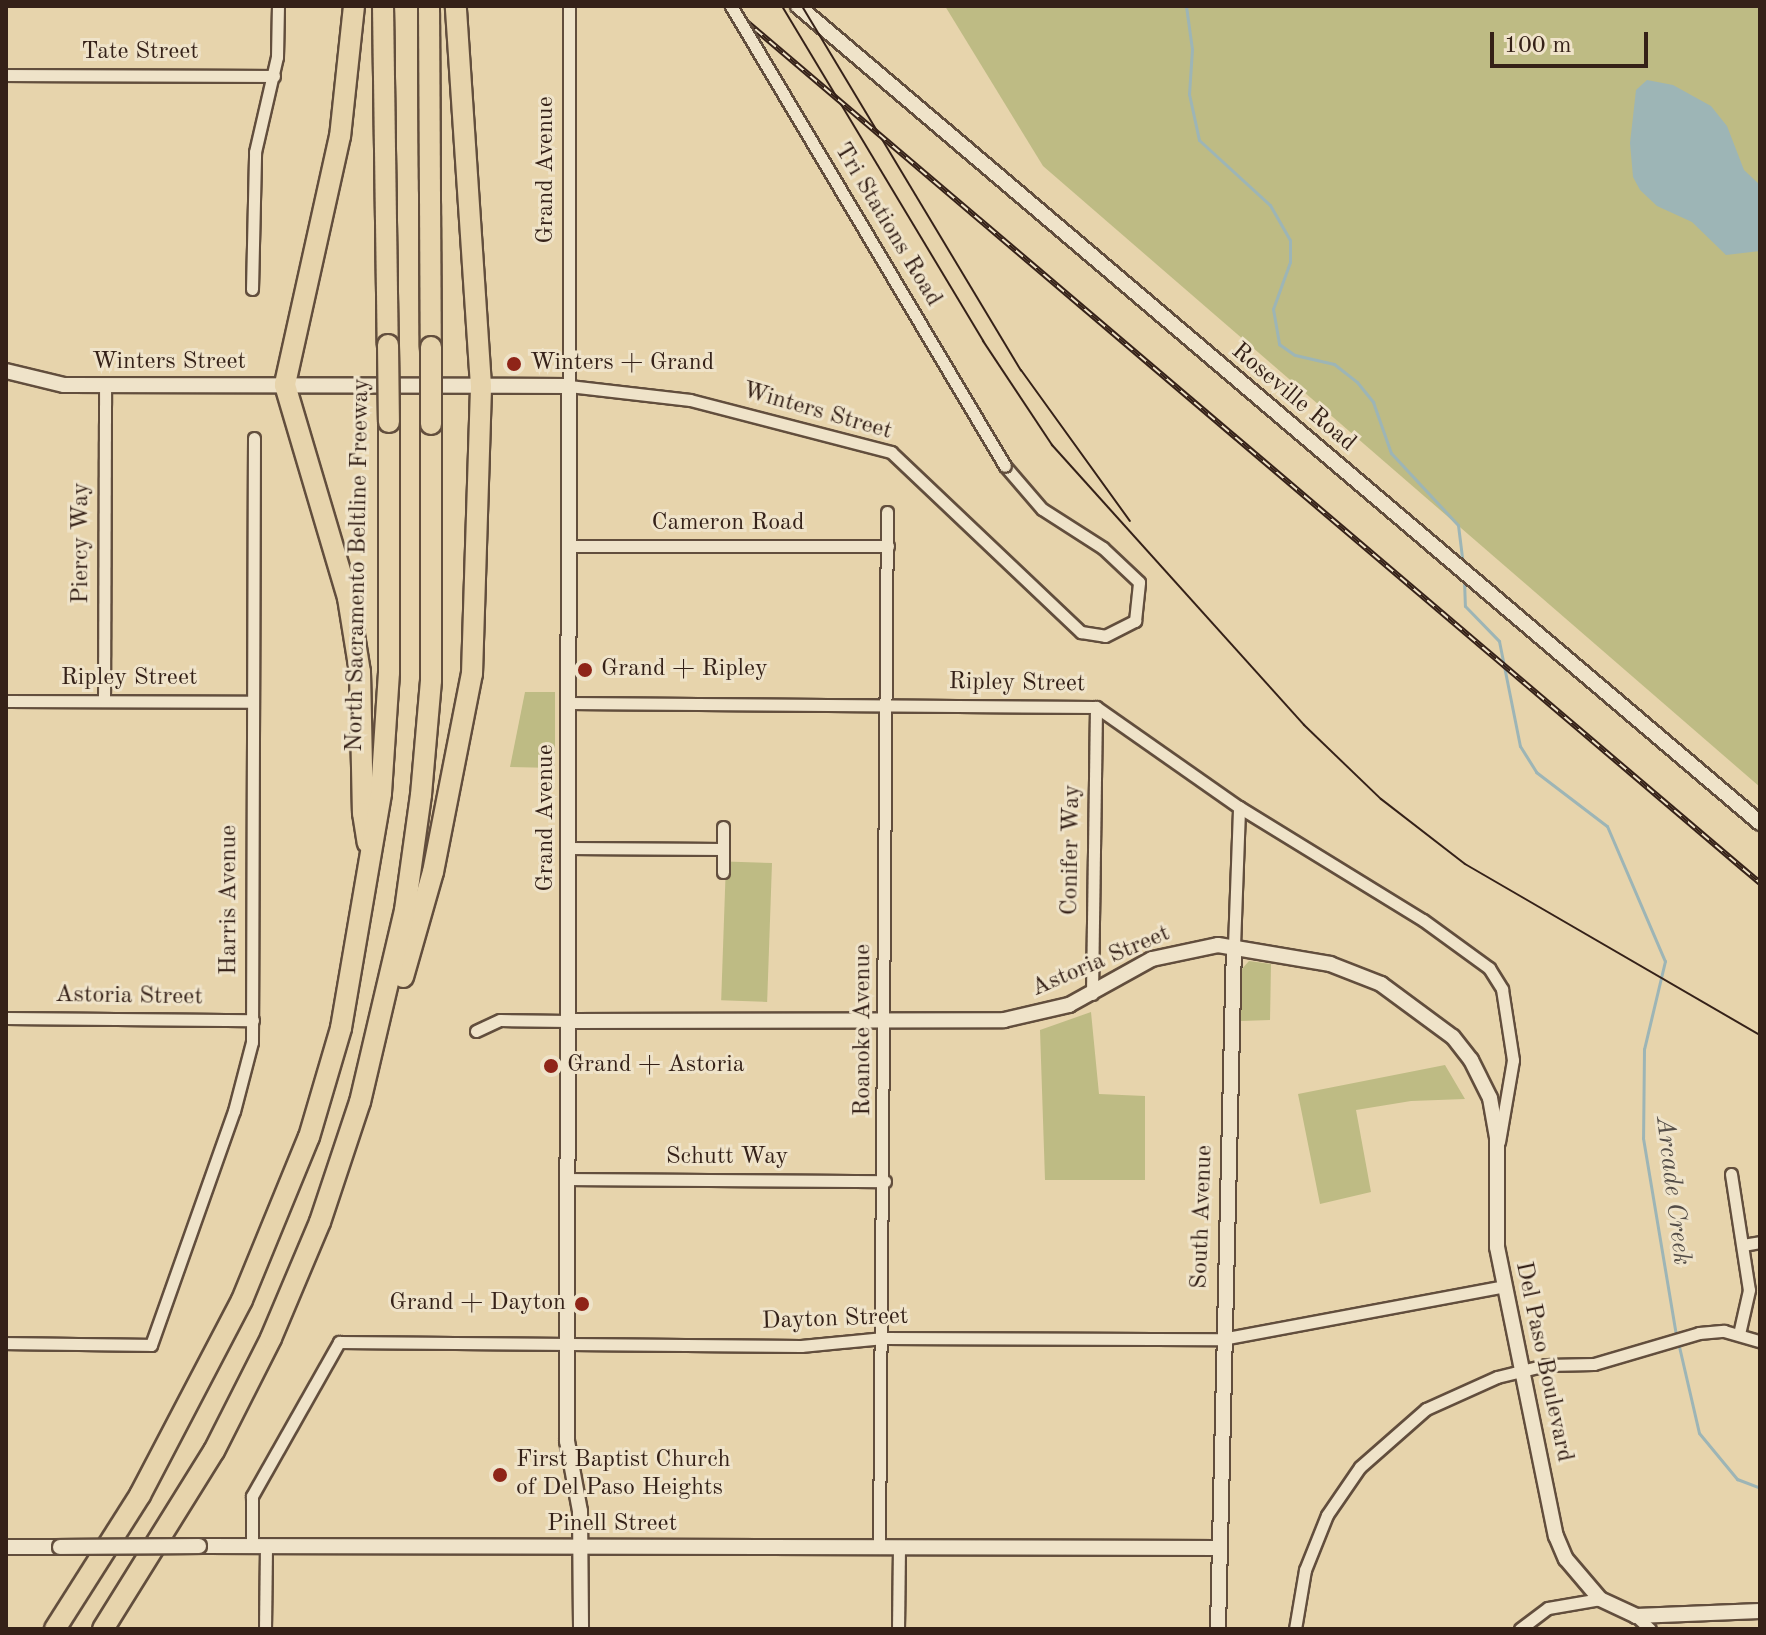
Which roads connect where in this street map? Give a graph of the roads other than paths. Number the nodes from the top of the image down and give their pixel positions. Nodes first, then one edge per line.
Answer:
1 (278, 6) edge
2 (354, 6) edge
3 (383, 6) edge
4 (429, 6) edge
5 (456, 6) edge
6 (569, 6) edge
7 (731, 6) edge
8 (798, 6) edge
9 (6, 75) edge
10 (274, 76) junction
11 (252, 289) dead end
12 (6, 371) edge
13 (105, 385) junction
14 (285, 385) junction
15 (481, 386) junction
16 (569, 386) junction
17 (254, 438) dead end
18 (1005, 466) joint
19 (887, 512) dead end
20 (569, 546) junction
21 (888, 546) junction
22 (6, 701) edge
23 (104, 701) junction
24 (252, 702) junction
25 (569, 703) junction
26 (887, 705) junction
27 (1096, 707) junction
28 (1239, 807) junction
29 (1760, 823) edge
30 (723, 827) dead end
31 (569, 848) junction
32 (723, 849) junction
33 (372, 863) junction
34 (723, 872) dead end
35 (1234, 946) junction
36 (1482, 963) joint
37 (1092, 994) junction
38 (6, 1018) edge
39 (253, 1020) junction
40 (569, 1021) junction
41 (886, 1021) junction
42 (476, 1031) dead end
43 (360, 1102) junction
44 (1497, 1150) junction
45 (1731, 1174) dead end
46 (569, 1179) junction
47 (885, 1181) junction
48 (1760, 1242) edge
49 (1743, 1245) junction
50 (1505, 1286) junction
51 (1739, 1334) junction
52 (884, 1338) junction
53 (1222, 1339) junction
54 (1760, 1341) edge
55 (6, 1343) edge
56 (569, 1344) junction
57 (1522, 1371) junction
58 (259, 1546) junction
59 (6, 1547) edge
60 (582, 1547) junction
61 (879, 1547) junction
62 (899, 1547) junction
63 (1219, 1548) junction
64 (1600, 1599) junction
65 (1760, 1611) edge
66 (1636, 1616) junction
67 (55, 1629) edge
68 (103, 1629) edge
69 (265, 1629) edge
70 (581, 1629) edge
71 (898, 1629) edge
72 (1218, 1629) edge
73 (1295, 1629) edge
74 (1520, 1629) edge
75 (1650, 1629) edge

1 - 10 street
2 - 14 highway
3 - 33 highway, North Sacramento Beltline Freeway, bridge
4 - 43 highway, bridge
5 - 15 highway
6 - 16 street, Grand Avenue
7 - 18 street, Tri Stations Road, bridge
8 - 29 street, Roseville Road
9 - 10 street, Tate Street
10 - 11 street
12 - 13 street, Winters Street
13 - 14 street, Winters Street
13 - 23 street, Piercy Way
14 - 15 street, Winters Street
14 - 33 highway
15 - 16 street, Winters Street
15 - 43 highway
16 - 18 street, Winters Street
16 - 20 street, Grand Avenue
17 - 24 street, Harris Avenue
19 - 21 street, Roanoke Avenue
20 - 21 street, Cameron Road
20 - 25 street, Grand Avenue
21 - 26 street, Roanoke Avenue
22 - 23 street, Ripley Street
23 - 24 street, Ripley Street
24 - 39 street, Harris Avenue
25 - 26 street, Ripley Street
25 - 31 street, Grand Avenue
26 - 27 street, Ripley Street
26 - 41 street, Roanoke Avenue
27 - 28 street, Ripley Street
27 - 37 street, Conifer Way
28 - 35 street, South Avenue
28 - 36 street, Ripley Street
30 - 32 street
31 - 32 street
31 - 40 street, Grand Avenue
32 - 34 street
33 - 67 highway, North Sacramento Beltline Freeway
35 - 37 street, Astoria Street
35 - 44 street, Astoria Street
35 - 53 street, South Avenue
36 - 44 street, Del Paso Boulevard
37 - 41 street, Astoria Street
38 - 39 street, Astoria Street
39 - 55 street, Harris Avenue
40 - 41 street, Astoria Street
40 - 42 street, Astoria Street
40 - 46 street, Grand Avenue
41 - 47 street, Roanoke Avenue
43 - 68 highway
44 - 50 street, Del Paso Boulevard
45 - 49 street
46 - 47 street, Schutt Way
46 - 56 street, Grand Avenue
47 - 52 street, Roanoke Avenue
48 - 49 street
49 - 51 street
50 - 53 street, Dayton Street
50 - 57 street, Del Paso Boulevard
51 - 54 street
51 - 57 street
52 - 53 street, Dayton Street
52 - 56 street, Dayton Street
52 - 61 street, Roanoke Avenue
53 - 63 street, South Avenue
56 - 58 street, Dayton Street
56 - 60 street, Grand Avenue
57 - 64 street, Del Paso Boulevard
57 - 73 street
58 - 59 street, Pinell Street, bridge
58 - 60 street, Pinell Street
58 - 69 street
60 - 61 street, Pinell Street
60 - 70 street, Grand Avenue
61 - 62 street, Pinell Street
62 - 63 street, Pinell Street
62 - 71 street
63 - 72 street, South Avenue
64 - 66 street, Del Paso Boulevard
64 - 74 street
65 - 66 street, Del Paso Boulevard
66 - 75 street

